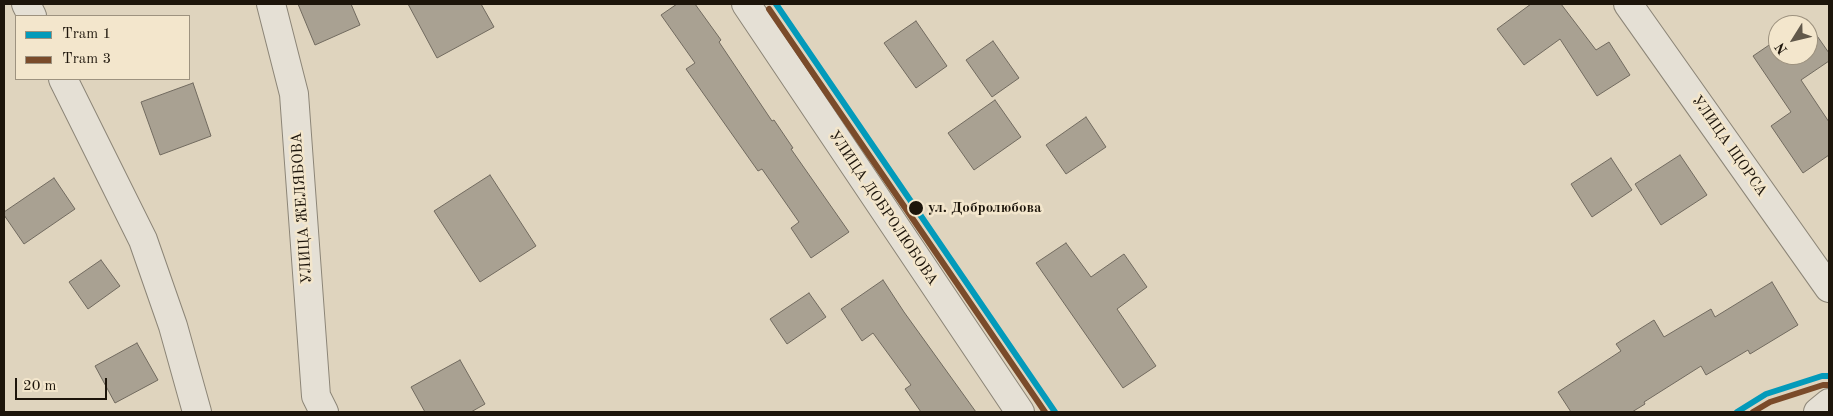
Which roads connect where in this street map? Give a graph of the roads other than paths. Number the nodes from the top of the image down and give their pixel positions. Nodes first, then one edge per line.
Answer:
1 (271, 4) edge
2 (746, 4) edge
3 (1628, 4) edge
4 (63, 80) edge
5 (1829, 288) edge
6 (1829, 404) edge
7 (197, 412) edge
8 (324, 412) edge
9 (1020, 412) edge
10 (1818, 412) edge

1 - 8 street, УЛИЦА ЖЕЛЯБОВА
2 - 9 street, УЛИЦА ДОБРОЛЮБОВА
3 - 5 street, УЛИЦА ЩОРСА
4 - 7 street
6 - 10 street

